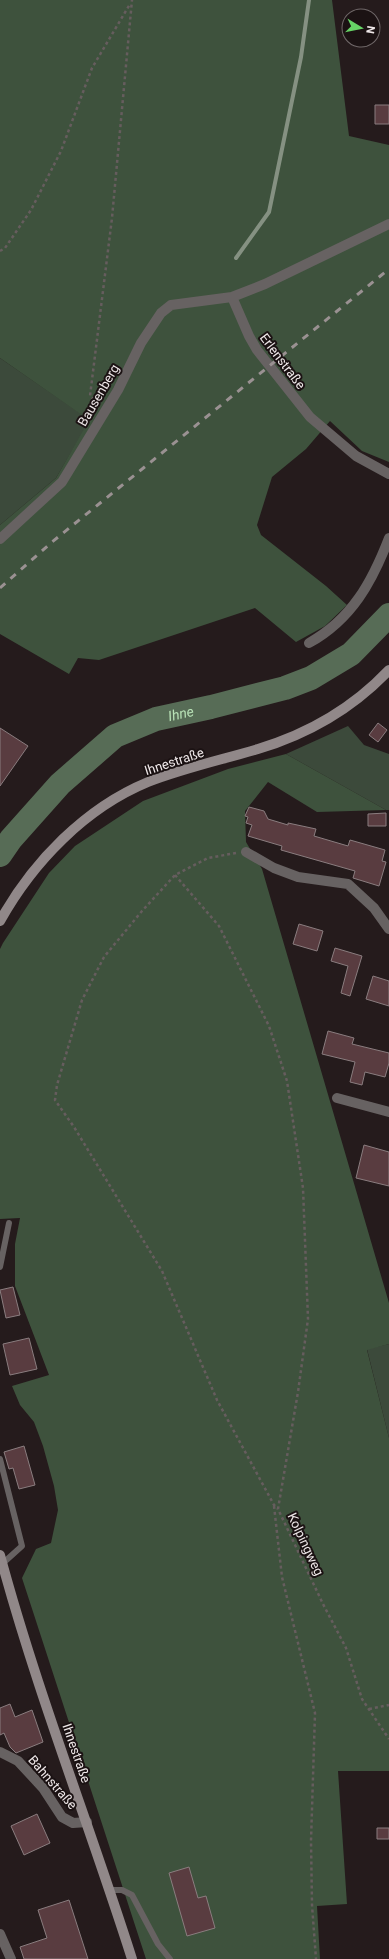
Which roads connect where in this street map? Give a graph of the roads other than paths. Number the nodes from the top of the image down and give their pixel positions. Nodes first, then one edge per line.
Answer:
1 (389, 224) edge
2 (232, 297) junction
3 (389, 474) edge
4 (389, 538) edge
5 (0, 539) edge
6 (309, 643) dead end
7 (389, 670) edge
8 (246, 852) road end
9 (0, 921) edge
10 (389, 929) edge
11 (337, 1098) dead end
12 (389, 1112) edge
13 (9, 1223) dead end
14 (0, 1267) edge
15 (0, 1459) edge
16 (1, 1560) edge
17 (0, 1752) edge
18 (87, 1822) junction
19 (110, 1890) junction
20 (0, 1934) edge
21 (11, 1959) edge
22 (132, 1959) edge
23 (170, 1959) edge

1 - 2 street
2 - 3 street, Erlenstraße
2 - 5 street, Bausenberg
4 - 6 street
7 - 9 main road, Ihnestraße
8 - 10 street
11 - 12 street
13 - 14 lane
15 - 16 lane
16 - 18 main road, Ihnestraße
17 - 18 street, Bahnstraße
18 - 19 main road, Ihnestraße
19 - 22 main road, Ihnestraße
19 - 23 lane
20 - 21 street

